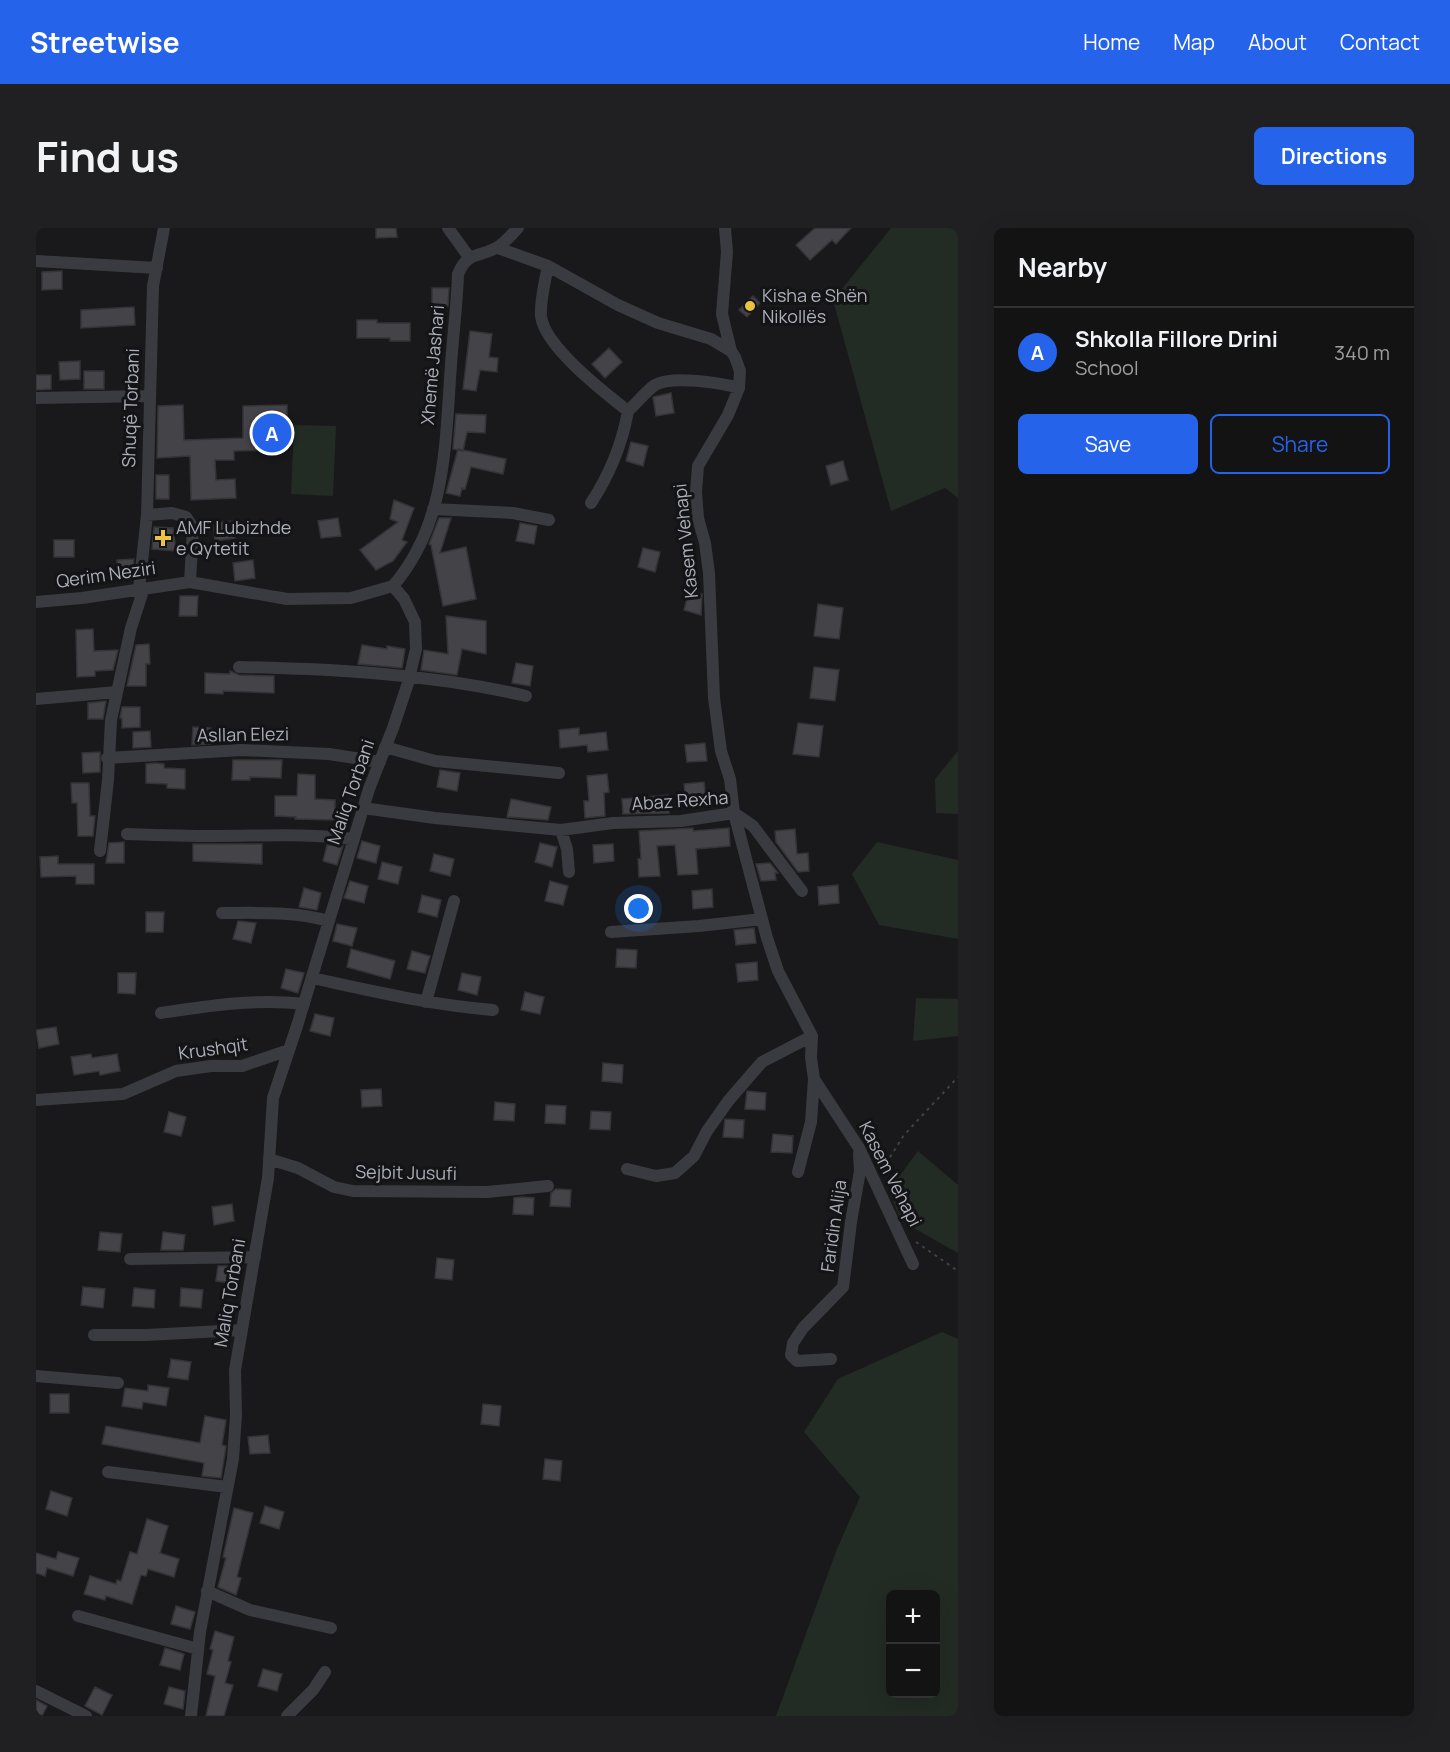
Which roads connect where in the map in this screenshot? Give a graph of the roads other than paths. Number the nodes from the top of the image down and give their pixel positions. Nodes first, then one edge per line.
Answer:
1 (164, 228) edge
2 (448, 228) edge
3 (518, 228) edge
4 (725, 228) edge
5 (498, 248) junction
6 (469, 257) junction
7 (36, 261) edge
8 (548, 266) junction
9 (157, 268) junction
10 (731, 351) junction
11 (739, 388) junction
12 (149, 396) junction
13 (36, 398) edge
14 (628, 411) junction
15 (591, 502) dead end
16 (433, 509) junction
17 (147, 515) junction
18 (549, 520) dead end
19 (190, 582) junction
20 (393, 586) junction
21 (142, 588) junction
22 (36, 602) edge
23 (239, 667) dead end
24 (410, 676) junction
25 (117, 692) junction
26 (526, 696) dead end
27 (36, 699) edge
28 (385, 747) junction
29 (107, 758) junction
30 (380, 762) junction
31 (559, 773) dead end
32 (363, 808) junction
33 (734, 813) junction
34 (561, 830) junction
35 (127, 834) dead end
36 (353, 839) junction
37 (100, 851) dead end
38 (569, 872) dead end
39 (802, 891) dead end
40 (454, 901) dead end
41 (222, 914) dead end
42 (762, 919) junction
43 (329, 921) junction
44 (610, 933) dead end
45 (312, 978) junction
46 (426, 1002) junction
47 (304, 1004) junction
48 (492, 1010) dead end
49 (160, 1013) dead end
50 (812, 1036) junction
51 (289, 1050) junction
52 (814, 1078) junction
53 (36, 1101) edge
54 (859, 1148) junction
55 (269, 1159) junction
56 (627, 1169) dead end
57 (798, 1172) dead end
58 (548, 1185) dead end
59 (255, 1257) junction
60 (130, 1259) dead end
61 (914, 1264) dead end
62 (241, 1330) junction
63 (94, 1335) dead end
64 (831, 1359) dead end
65 (36, 1376) edge
66 (118, 1383) dead end
67 (108, 1472) dead end
68 (227, 1487) junction
69 (207, 1591) junction
70 (78, 1616) dead end
71 (331, 1628) dead end
72 (198, 1649) junction
73 (325, 1672) dead end
74 (36, 1691) edge
75 (86, 1716) edge
76 (191, 1716) edge
77 (287, 1716) edge

1 - 9 street, Shuqë Torbani
2 - 6 street
3 - 5 street
4 - 10 street
5 - 6 street
5 - 8 street
6 - 16 street, Xhemë Jashari
7 - 9 street
8 - 10 street
8 - 14 street
9 - 12 street, Shuqë Torbani
10 - 11 street
11 - 14 street
11 - 33 street, Kasem Vehapi
12 - 13 street
12 - 17 street, Shuqë Torbani
14 - 15 street
16 - 18 street
16 - 20 street, Xhemë Jashari
17 - 19 street
17 - 21 street, Shuqë Torbani
19 - 20 street, Qerim Neziri
19 - 21 street, Qerim Neziri
20 - 24 street, Maliq Torbani
21 - 22 street, Qerim Neziri
21 - 25 street
23 - 24 street
24 - 26 street
24 - 28 street, Maliq Torbani
25 - 27 street
25 - 29 street
28 - 30 street, Maliq Torbani
28 - 31 street
29 - 30 street, Asllan Elezi
29 - 37 street
30 - 32 street, Maliq Torbani
32 - 34 street, Abaz Rexha
32 - 36 street, Maliq Torbani
33 - 34 street, Abaz Rexha
33 - 39 street, Abaz Rexha
33 - 42 street, Kasem Vehapi
34 - 38 street
35 - 36 street
36 - 43 street, Maliq Torbani
40 - 46 street
41 - 43 street
42 - 44 street
42 - 50 street, Kasem Vehapi
43 - 45 street, Maliq Torbani
45 - 46 street
45 - 47 street, Maliq Torbani
46 - 48 street
47 - 49 street
47 - 51 street, Maliq Torbani
50 - 52 street, Kasem Vehapi
50 - 56 street
51 - 53 street, Krushqit
51 - 55 street, Maliq Torbani
52 - 54 street, Kasem Vehapi
52 - 57 street
54 - 61 street, Kasem Vehapi
54 - 64 street, Faridin Alija
55 - 58 street, Sejbit Jusufi
55 - 59 street, Maliq Torbani
59 - 60 street
59 - 62 street, Maliq Torbani
62 - 63 street
62 - 68 street, Maliq Torbani
65 - 66 street
67 - 68 street
68 - 69 street, Maliq Torbani
69 - 71 street
69 - 72 street, Maliq Torbani
70 - 72 street
72 - 76 street, Maliq Torbani
73 - 77 street
74 - 75 street

